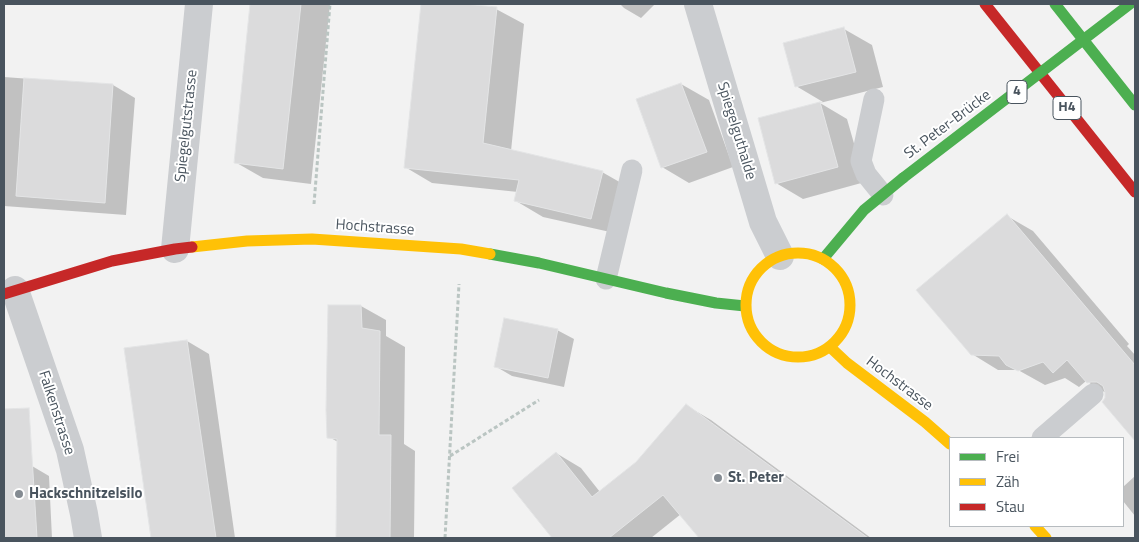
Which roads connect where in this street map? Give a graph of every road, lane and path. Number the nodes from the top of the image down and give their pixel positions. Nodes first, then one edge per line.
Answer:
1 (199, 4) edge
2 (330, 4) edge
3 (698, 4) edge
4 (985, 4) edge
5 (1055, 4) edge
6 (1130, 4) edge
7 (874, 99) dead end
8 (1135, 105) edge
9 (632, 170) dead end
10 (1135, 192) edge
11 (883, 195) junction
12 (312, 239) junction
13 (175, 248) junction
14 (461, 249) junction
15 (780, 256) junction
16 (823, 259) junction
17 (606, 279) junction
18 (9, 292) edge
19 (745, 306) junction
20 (830, 347) junction
21 (1093, 394) dead end
22 (538, 400) dead end
23 (1043, 437) edge
24 (949, 443) edge
25 (449, 457) junction
26 (1036, 527) edge
27 (88, 538) edge
28 (445, 538) edge
29 (1046, 538) edge

1 - 13 street, Spiegelgutstrasse
2 - 12 path
3 - 15 street, Spiegelguthalde
4 - 10 main road, H4
5 - 8 main road
6 - 11 main road, St. Peter-Brücke / 4, bridge
7 - 11 lane
9 - 17 lane
11 - 16 main road, 4
12 - 13 main road, Hochstrasse
12 - 14 main road, Hochstrasse
13 - 18 main road, Hochstrasse
14 - 17 main road, Hochstrasse
14 - 25 path
15 - 16 main road
15 - 19 main road
16 - 20 main road
17 - 19 main road, Hochstrasse
18 - 27 street, Falkenstrasse
19 - 20 main road
20 - 24 main road, Hochstrasse
21 - 23 lane
22 - 25 path
25 - 28 path
26 - 29 main road

